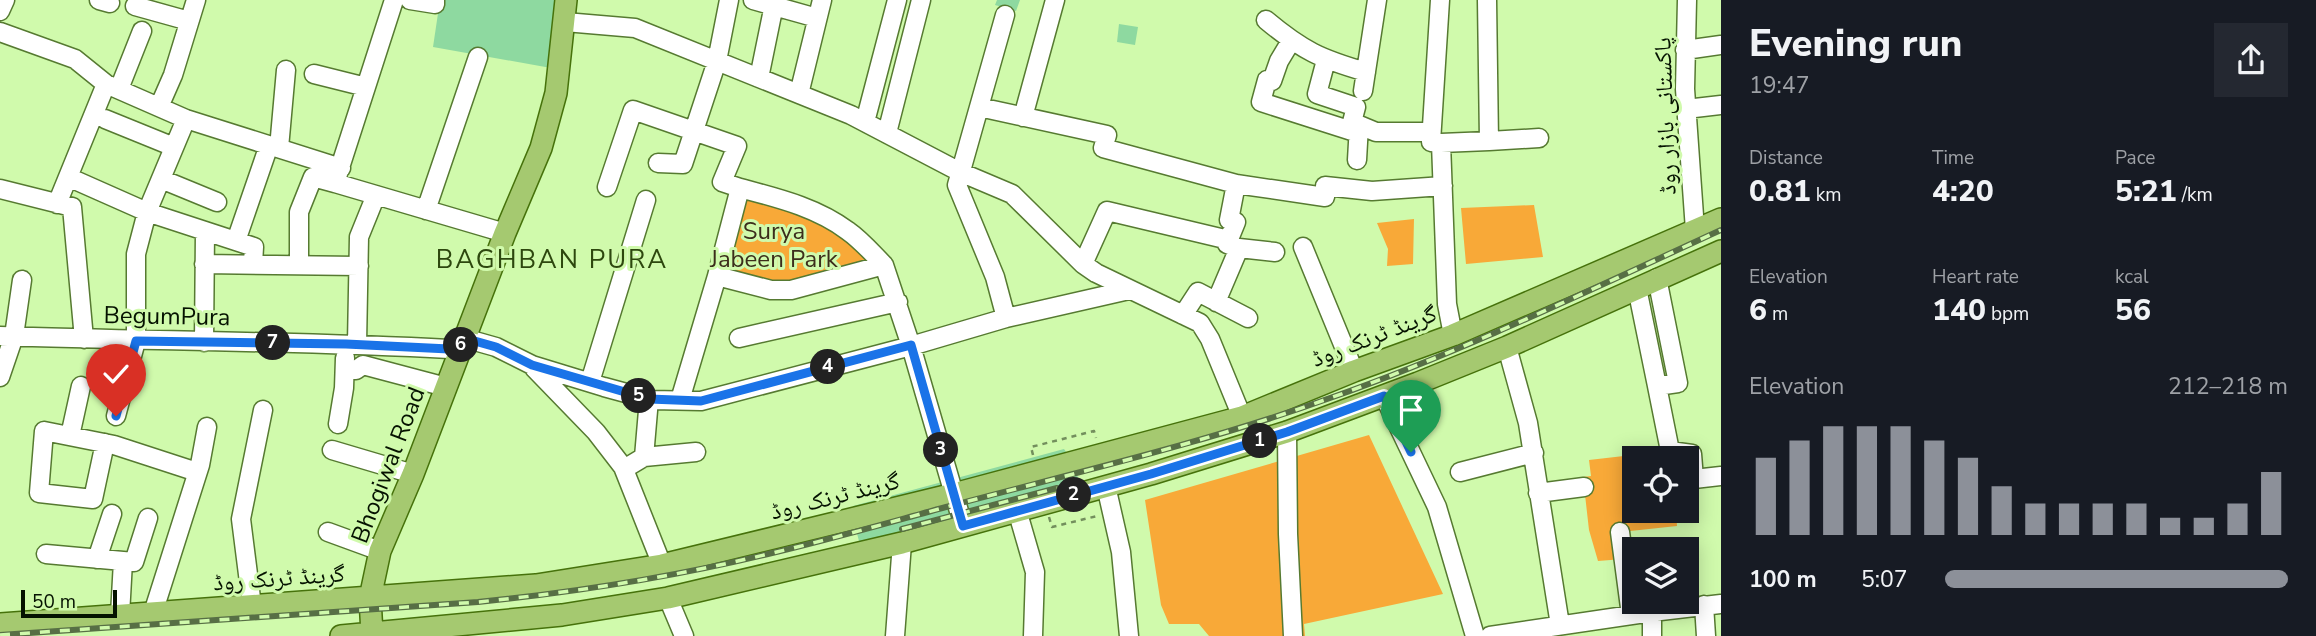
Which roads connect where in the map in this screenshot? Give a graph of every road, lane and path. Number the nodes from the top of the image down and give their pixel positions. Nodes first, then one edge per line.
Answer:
1 (5, 0) edge
2 (196, 0) edge
3 (394, 0) edge
4 (410, 0) edge
5 (435, 0) edge
6 (566, 0) edge
7 (729, 0) edge
8 (753, 0) edge
9 (822, 0) edge
10 (897, 0) edge
11 (921, 0) edge
12 (1055, 0) edge
13 (1377, 0) edge
14 (1440, 0) edge
15 (1488, 0) edge
16 (1687, 0) edge
17 (774, 3) edge
18 (135, 6) dead end
19 (0, 10) edge
20 (1005, 15) dead end
21 (817, 18) junction
22 (1266, 20) dead end
23 (190, 21) junction
24 (565, 22) junction
25 (142, 31) dead end
26 (0, 32) edge
27 (1291, 41) junction
28 (1721, 45) edge
29 (1685, 50) junction
30 (478, 57) dead end
31 (1326, 60) junction
32 (716, 61) junction
33 (286, 70) dead end
34 (1366, 72) junction
35 (314, 74) dead end
36 (760, 78) junction
37 (112, 86) junction
38 (366, 87) junction
39 (1363, 90) dead end
40 (799, 94) junction
41 (1721, 105) edge
42 (159, 107) junction
43 (979, 107) junction
44 (1686, 109) junction
45 (1023, 117) junction
46 (105, 119) dead end
47 (186, 119) junction
48 (865, 122) junction
49 (1359, 129) junction
50 (694, 131) junction
51 (887, 133) junction
52 (1436, 137) junction
53 (1539, 138) dead end
54 (1489, 141) junction
55 (274, 146) junction
56 (174, 147) junction
57 (1356, 160) dead end
58 (658, 163) dead end
59 (960, 172) junction
60 (338, 176) junction
61 (68, 177) junction
62 (161, 178) junction
63 (1237, 184) junction
64 (1443, 186) junction
65 (607, 187) dead end
66 (740, 188) junction
67 (0, 189) edge
68 (376, 195) junction
69 (646, 200) dead end
70 (216, 202) dead end
71 (57, 204) junction
72 (426, 210) junction
73 (147, 212) junction
74 (1721, 219) edge
75 (1695, 230) junction
76 (205, 231) junction
77 (505, 233) junction
78 (236, 241) junction
79 (1234, 244) junction
80 (1303, 247) dead end
81 (1721, 251) edge
82 (1275, 252) dead end
83 (204, 264) junction
84 (253, 264) junction
85 (1083, 264) junction
86 (299, 265) junction
87 (884, 265) junction
88 (359, 266) junction
89 (717, 276) junction
90 (1657, 278) junction
91 (22, 280) dead end
92 (1637, 288) junction
93 (1129, 290) junction
94 (898, 302) junction
95 (1216, 302) junction
96 (1183, 315) junction
97 (1006, 318) junction
98 (1248, 318) dead end
99 (1453, 335) junction
100 (7, 336) edge
101 (739, 338) dead end
102 (84, 339) junction
103 (136, 341) junction
104 (204, 342) junction
105 (351, 344) junction
106 (461, 345) junction
107 (911, 345) junction
108 (1507, 347) junction
109 (532, 365) junction
110 (345, 369) junction
111 (1354, 371) junction
112 (0, 377) edge
113 (590, 383) junction
114 (81, 386) dead end
115 (1657, 386) junction
116 (446, 387) junction
117 (1384, 396) junction
118 (649, 399) junction
119 (680, 400) junction
120 (263, 410) dead end
121 (116, 416) dead end
122 (1242, 417) junction
123 (338, 424) dead end
124 (207, 427) dead end
125 (1287, 432) junction
126 (1082, 433) dead end
127 (70, 436) junction
128 (105, 443) junction
129 (332, 450) dead end
130 (696, 452) dead end
131 (1534, 453) junction
132 (644, 457) junction
133 (1034, 457) dead end
134 (624, 470) junction
135 (197, 472) junction
136 (1460, 472) dead end
137 (413, 474) junction
138 (1721, 476) edge
139 (1106, 486) junction
140 (1584, 487) dead end
141 (1538, 493) junction
142 (954, 494) junction
143 (1017, 510) junction
144 (112, 514) dead end
145 (1104, 514) dead end
146 (148, 518) dead end
147 (963, 526) junction
148 (1052, 527) dead end
149 (328, 532) dead end
150 (1620, 532) dead end
151 (902, 542) junction
152 (380, 551) junction
153 (46, 554) dead end
154 (97, 559) junction
155 (123, 562) junction
156 (662, 565) junction
157 (370, 598) junction
158 (668, 598) junction
159 (1713, 605) edge
160 (252, 606) junction
161 (153, 613) junction
162 (1638, 614) edge
163 (1652, 614) edge
164 (120, 615) junction
165 (1631, 615) junction
166 (0, 624) edge
167 (1560, 625) junction
168 (1609, 628) edge
169 (470, 630) edge
170 (372, 634) junction
171 (1496, 635) edge
172 (341, 636) edge
173 (684, 636) edge
174 (895, 636) edge
175 (1032, 636) edge
176 (1129, 636) edge
177 (1293, 636) edge
178 (1475, 636) edge
179 (1652, 636) edge
180 (1706, 636) edge

1 - 19 street
2 - 23 street
3 - 38 street
4 - 5 street
6 - 24 main road, Bhogiwal Road
7 - 32 street
8 - 17 street
9 - 21 street
10 - 48 street
11 - 51 street
12 - 45 street
13 - 34 street
14 - 52 street
15 - 54 street
16 - 29 street, پاکستانی بازار روڈ
17 - 21 street
17 - 36 street
18 - 23 street
20 - 43 street
21 - 40 street
22 - 27 street
23 - 42 street
24 - 32 street
24 - 77 main road, Bhogiwal Road
25 - 37 street
26 - 37 street
27 - 31 street
27 - 49 street
28 - 29 street
29 - 44 street, پاکستانی بازار روڈ
30 - 72 street
31 - 34 street
31 - 49 street
32 - 36 street
32 - 50 street
33 - 55 street
34 - 39 street
35 - 38 street
36 - 40 street
37 - 42 street
37 - 61 street
38 - 60 street
40 - 48 street
41 - 44 street
42 - 47 street
43 - 45 street
43 - 59 street
44 - 75 street, پاکستانی بازار روڈ
45 - 63 street
46 - 56 street
47 - 55 street
47 - 56 street
48 - 51 street
49 - 52 street
49 - 57 street
50 - 58 street
50 - 65 street
50 - 66 street
51 - 59 street
52 - 54 street
52 - 64 street
53 - 54 street
55 - 60 street
55 - 78 street
56 - 62 street
59 - 85 street
59 - 97 street
60 - 68 street
60 - 86 street
61 - 71 street
61 - 73 street
62 - 70 street
62 - 73 street
63 - 64 street
63 - 79 street
64 - 99 street
66 - 87 street
66 - 89 street
67 - 71 street
68 - 72 street
68 - 88 street
69 - 113 street
71 - 102 street
72 - 77 street
73 - 76 street
73 - 103 street
74 - 75 main road, گرینڈ ٹرنک روڈ
75 - 99 main road, گرینڈ ٹرنک روڈ
76 - 78 street
76 - 83 street
77 - 106 main road, Bhogiwal Road
78 - 84 street
79 - 82 street
79 - 85 street
79 - 95 street
80 - 111 street
81 - 90 main road
83 - 84 street
83 - 104 street
84 - 86 street
85 - 93 street
86 - 88 street
87 - 89 street
87 - 94 street
88 - 105 street
89 - 119 street
90 - 92 main road
90 - 115 street
91 - 100 street
92 - 108 main road
92 - 115 street
93 - 96 street
93 - 97 street
94 - 101 street
94 - 107 street
95 - 96 street
95 - 98 street
96 - 122 street
97 - 107 street
99 - 111 main road, گرینڈ ٹرنک روڈ
100 - 102 street, BegumPura
100 - 112 street
102 - 103 street, BegumPura
103 - 104 street, BegumPura
103 - 121 street
104 - 105 street, BegumPura
105 - 106 street, BegumPura
105 - 110 street
106 - 109 street, BegumPura
106 - 116 main road, Bhogiwal Road
107 - 119 street
107 - 142 street
108 - 117 main road
108 - 131 street
109 - 113 street
109 - 134 street
110 - 116 street
110 - 123 street
111 - 122 main road, گرینڈ ٹرنک روڈ
113 - 118 street
114 - 127 street
115 - 138 street
116 - 137 main road, Bhogiwal Road
117 - 125 main road
117 - 178 street
118 - 119 street
118 - 132 street
120 - 160 street
122 - 142 main road, گرینڈ ٹرنک روڈ
124 - 135 street
125 - 139 main road
125 - 177 street
126 - 133 path
127 - 128 street
127 - 128 street
128 - 135 street
129 - 137 street
130 - 132 street
131 - 136 street
131 - 141 street
132 - 134 street
134 - 156 street
135 - 161 street
137 - 152 main road, Bhogiwal Road
139 - 143 main road
139 - 176 street
140 - 141 street
141 - 167 street
142 - 147 street
142 - 156 main road, گرینڈ ٹرنک روڈ
143 - 147 main road
143 - 175 street
144 - 154 street
145 - 148 path
146 - 155 street
147 - 151 main road
149 - 152 street
150 - 165 street
151 - 158 main road
151 - 174 street
152 - 157 main road, Bhogiwal Road
153 - 154 street
154 - 155 street
155 - 164 street
156 - 157 main road, گرینڈ ٹرنک روڈ
157 - 160 main road, گرینڈ ٹرنک روڈ
157 - 170 main road, Bhogiwal Road
158 - 169 main road
158 - 173 street
159 - 180 street
160 - 161 main road, گرینڈ ٹرنک روڈ
161 - 164 main road, گرینڈ ٹرنک روڈ
162 - 165 street
163 - 179 street
164 - 166 main road, گرینڈ ٹرنک روڈ
165 - 168 street
167 - 168 street
167 - 171 street
169 - 170 main road
170 - 172 main road

